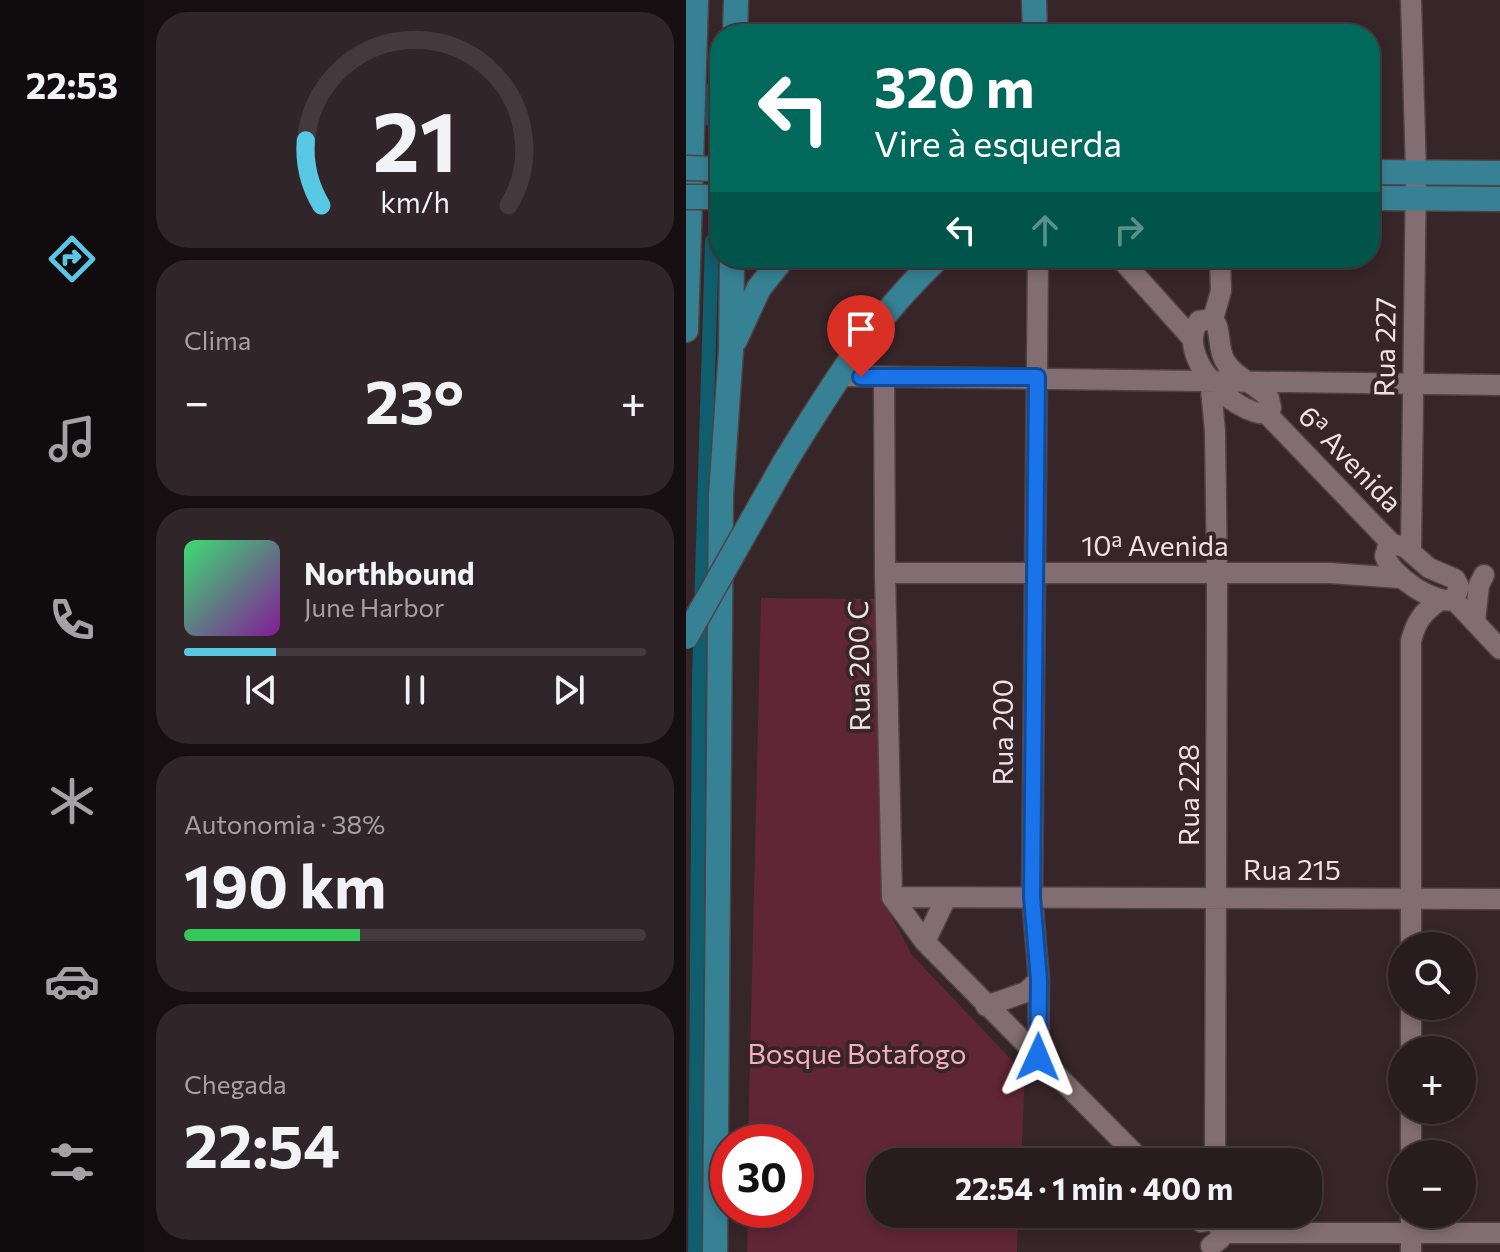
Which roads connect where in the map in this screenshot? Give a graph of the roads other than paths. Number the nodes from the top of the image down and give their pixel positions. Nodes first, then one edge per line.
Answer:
1 (696, 0) edge
2 (736, 0) edge
3 (1034, 0) edge
4 (1411, 0) edge
5 (735, 24) edge
6 (1035, 24) edge
7 (690, 42) edge
8 (686, 168) edge
9 (710, 169) edge
10 (1380, 172) edge
11 (1416, 172) junction
12 (1500, 173) edge
13 (686, 197) edge
14 (710, 197) edge
15 (1380, 198) edge
16 (1416, 199) junction
17 (1500, 199) edge
18 (732, 268) edge
19 (775, 268) edge
20 (912, 268) edge
21 (927, 268) edge
22 (1038, 268) edge
23 (1129, 268) edge
24 (1220, 268) edge
25 (1213, 319) junction
26 (686, 330) edge
27 (1191, 337) junction
28 (731, 350) junction
29 (838, 376) junction
30 (1037, 377) junction
31 (884, 378) junction
32 (1210, 379) junction
33 (1247, 381) junction
34 (1500, 385) edge
35 (1412, 386) junction
36 (1243, 407) junction
37 (1267, 414) junction
38 (1215, 431) junction
39 (780, 458) junction
40 (1396, 551) junction
41 (1034, 572) junction
42 (885, 573) junction
43 (1330, 573) junction
44 (1217, 574) junction
45 (1492, 575) edge
46 (1400, 578) junction
47 (1450, 593) junction
48 (686, 607) edge
49 (1475, 621) junction
50 (686, 637) edge
51 (1500, 649) edge
52 (892, 897) junction
53 (1032, 897) junction
54 (946, 898) junction
55 (1217, 898) junction
56 (1411, 899) junction
57 (1500, 899) edge
58 (1411, 932) edge
59 (925, 942) junction
60 (1039, 980) junction
61 (986, 1006) junction
62 (1038, 1057) junction
63 (1129, 1148) edge
64 (1214, 1148) edge
65 (1209, 1229) edge
66 (1411, 1233) edge
67 (1500, 1233) edge
68 (715, 1252) edge

1 - 7 main road
2 - 5 main road
3 - 6 main road
4 - 11 street, Rua 227
7 - 26 main road
8 - 9 main road, bridge
10 - 11 main road
11 - 12 main road
11 - 16 street, Rua 227
13 - 14 main road, bridge
15 - 16 main road
16 - 17 main road
16 - 35 street, Rua 227
18 - 28 main road
19 - 28 main road
20 - 39 main road
21 - 29 main road
22 - 30 street, Rua 200
23 - 27 street, 6ª Avenida
24 - 25 street
25 - 27 street
25 - 33 street, 6ª Avenida
27 - 32 street, 6ª Avenida
28 - 68 main road
29 - 31 street
29 - 39 main road
30 - 31 street
30 - 32 street
30 - 41 street, Rua 200
31 - 42 street, Rua 200 C
32 - 33 street
32 - 36 street, 6ª Avenida
32 - 38 street, Rua 228
33 - 35 street
33 - 37 street, 6ª Avenida
34 - 35 street
35 - 40 street, Rua 227
36 - 37 street, 6ª Avenida
36 - 38 street
37 - 40 street, 6ª Avenida
38 - 44 street, Rua 228
39 - 48 main road
39 - 50 main road, bridge
40 - 43 street, 10ª Avenida
40 - 46 street, 6ª Avenida
40 - 47 street, 6ª Avenida
41 - 42 street, 10ª Avenida
41 - 44 street, 10ª Avenida
41 - 53 street, Rua 200
42 - 52 street, Rua 200 C
43 - 44 street, 10ª Avenida
43 - 46 street, 10ª Avenida
44 - 55 street, Rua 228
45 - 47 street
45 - 49 street
46 - 47 street, 6ª Avenida
47 - 49 street, 6ª Avenida
47 - 56 street
49 - 51 street, 6ª Avenida
52 - 54 street, Rua 215
52 - 59 street
53 - 54 street, Rua 215
53 - 55 street, Rua 215
53 - 60 street, Rua 200
54 - 59 street
55 - 56 street, Rua 215
55 - 64 street, Rua 228
56 - 57 street, Rua 215
56 - 58 street
59 - 61 street
60 - 61 street
60 - 62 street, Rua 200
61 - 62 street
62 - 63 street
65 - 66 street
66 - 67 street

